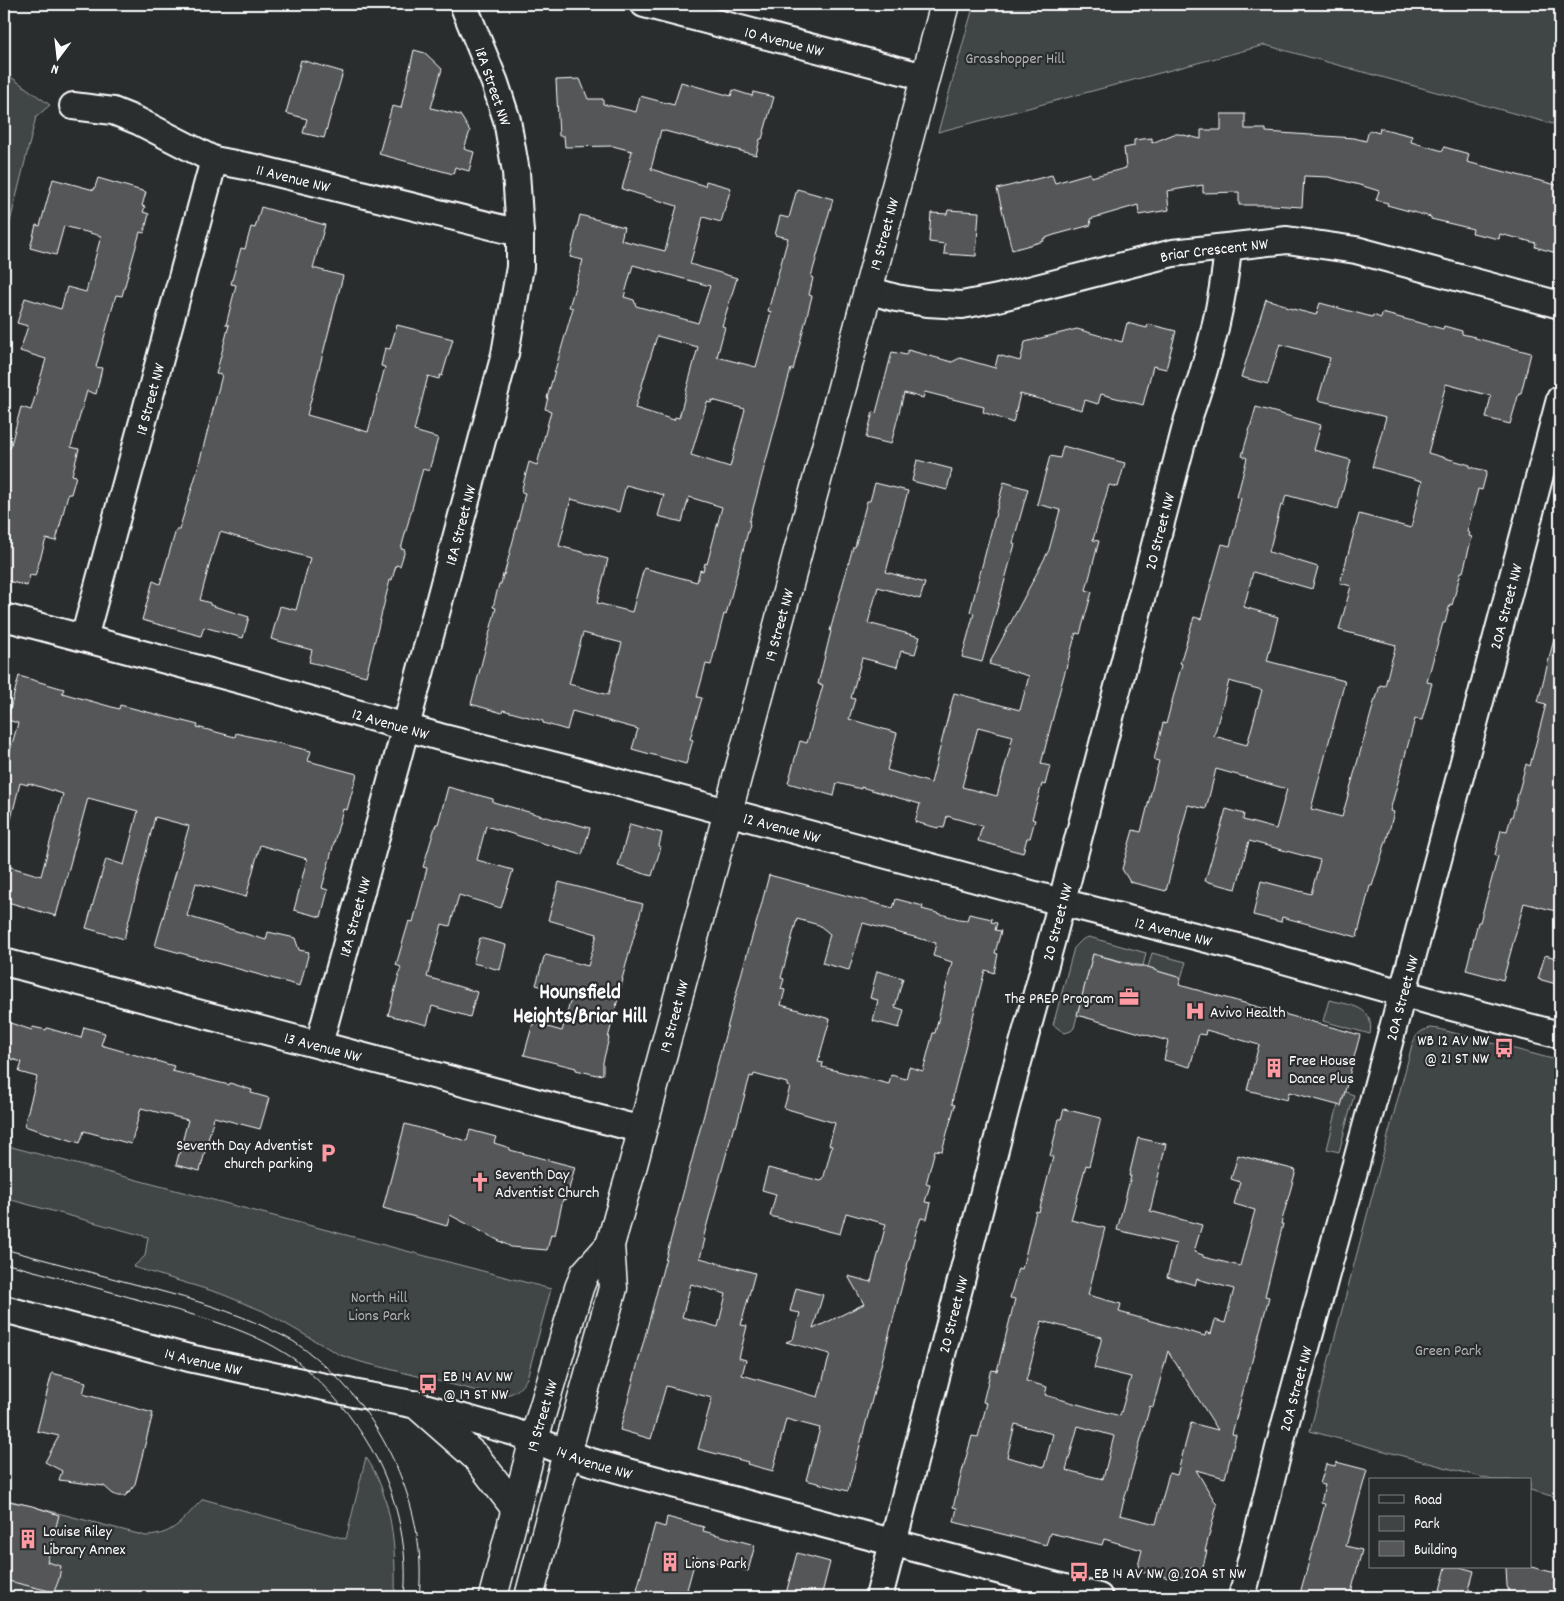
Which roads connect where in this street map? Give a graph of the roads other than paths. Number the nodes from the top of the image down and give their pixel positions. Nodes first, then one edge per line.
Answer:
1 (463, 4) edge
2 (644, 4) edge
3 (945, 4) edge
4 (925, 77) junction
5 (73, 106) dead end
6 (214, 160) junction
7 (520, 233) junction
8 (1228, 247) junction
9 (868, 290) junction
10 (1560, 305) edge
11 (1560, 399) edge
12 (4, 617) edge
13 (84, 638) junction
14 (404, 727) junction
15 (727, 812) junction
16 (1061, 902) junction
17 (4, 962) edge
18 (1402, 993) junction
19 (1560, 1035) edge
20 (319, 1044) junction
21 (642, 1130) junction
22 (610, 1244) junction
23 (4, 1309) edge
24 (417, 1405) junction
25 (534, 1439) junction
26 (567, 1452) junction
27 (516, 1509) junction
28 (893, 1543) junction
29 (493, 1597) edge
30 (530, 1597) edge
31 (879, 1597) edge
32 (1099, 1597) edge
33 (1242, 1597) edge

1 - 7 street, 18A Street NW
2 - 4 street, 10 Avenue NW
3 - 4 street, 19 Street NW
4 - 9 street, 19 Street NW
5 - 6 street, 11 Avenue NW
6 - 7 street, 11 Avenue NW
6 - 13 street, 18 Street NW
7 - 14 street, 18A Street NW
8 - 9 street, Briar Crescent NW
8 - 10 street, Briar Crescent NW
8 - 16 street, 20 Street NW
9 - 15 street, 19 Street NW
11 - 18 street, 20A Street NW
12 - 13 street, 12 Avenue NW
13 - 14 street, 12 Avenue NW
14 - 15 street, 12 Avenue NW
14 - 20 street, 18A Street NW
15 - 16 street, 12 Avenue NW
15 - 21 street, 19 Street NW
16 - 18 street, 12 Avenue NW
16 - 28 street, 20 Street NW
17 - 20 street, 13 Avenue NW
18 - 19 street, 12 Avenue NW
18 - 33 street, 20A Street NW
20 - 21 street, 13 Avenue NW
21 - 22 street, 19 Street NW
22 - 25 street, 19 Street NW
22 - 26 street, 19 Street NW
23 - 24 street, 14 Avenue NW
24 - 25 street, 14 Avenue NW
24 - 27 street
25 - 26 street, 14 Avenue NW
25 - 27 street, 19 Street NW
26 - 28 street, 14 Avenue NW
26 - 30 street, 19 Street NW
27 - 29 street, 19 Street NW
28 - 31 street, 20 Street NW
28 - 32 street, 14 Avenue NW

